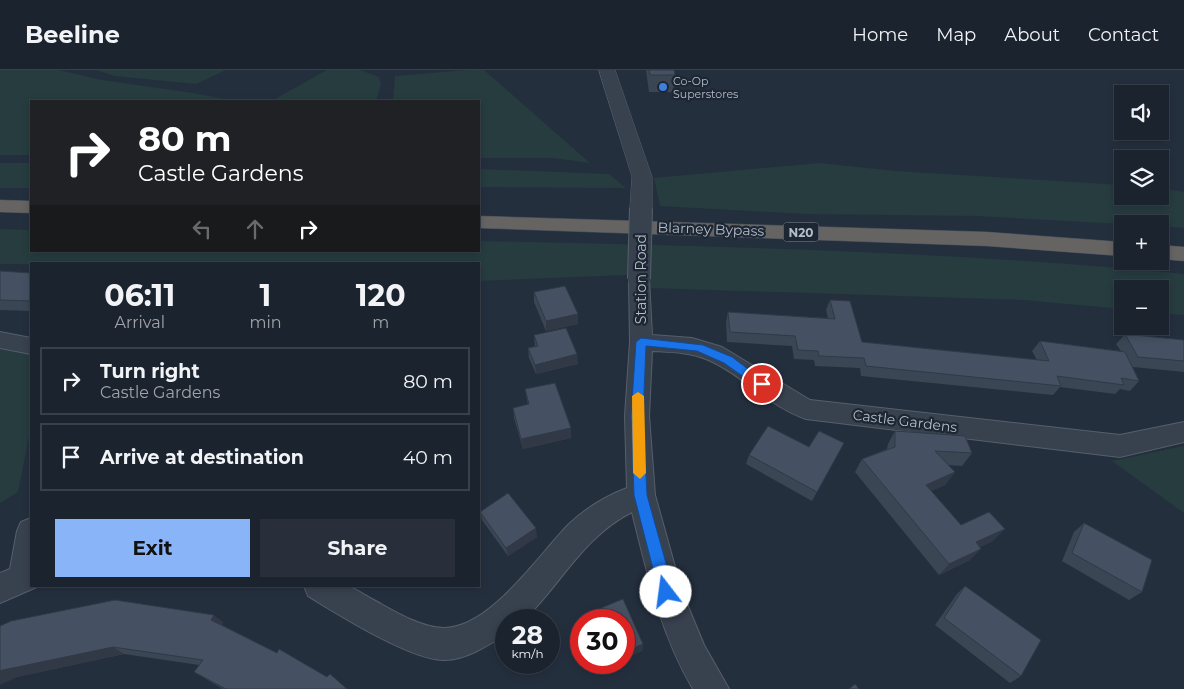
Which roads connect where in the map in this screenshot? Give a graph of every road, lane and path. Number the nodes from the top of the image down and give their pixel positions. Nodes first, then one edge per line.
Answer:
1 (606, 70) edge
2 (0, 206) edge
3 (30, 207) edge
4 (480, 222) edge
5 (1114, 248) edge
6 (1169, 253) edge
7 (1184, 254) edge
8 (639, 279) joint
9 (0, 340) edge
10 (641, 342) junction
11 (30, 346) edge
12 (1184, 432) edge
13 (641, 495) junction
14 (30, 535) edge
15 (18, 580) edge
16 (321, 587) edge
17 (712, 689) edge

1 - 8 street, Station Road, bridge
2 - 3 highway
4 - 5 highway, Blarney Bypass / N20
6 - 7 highway
8 - 10 street, Station Road
9 - 11 street
10 - 12 street, Castle Gardens
10 - 13 street, Station Road
13 - 16 street
13 - 17 street, Station Road
14 - 15 street

